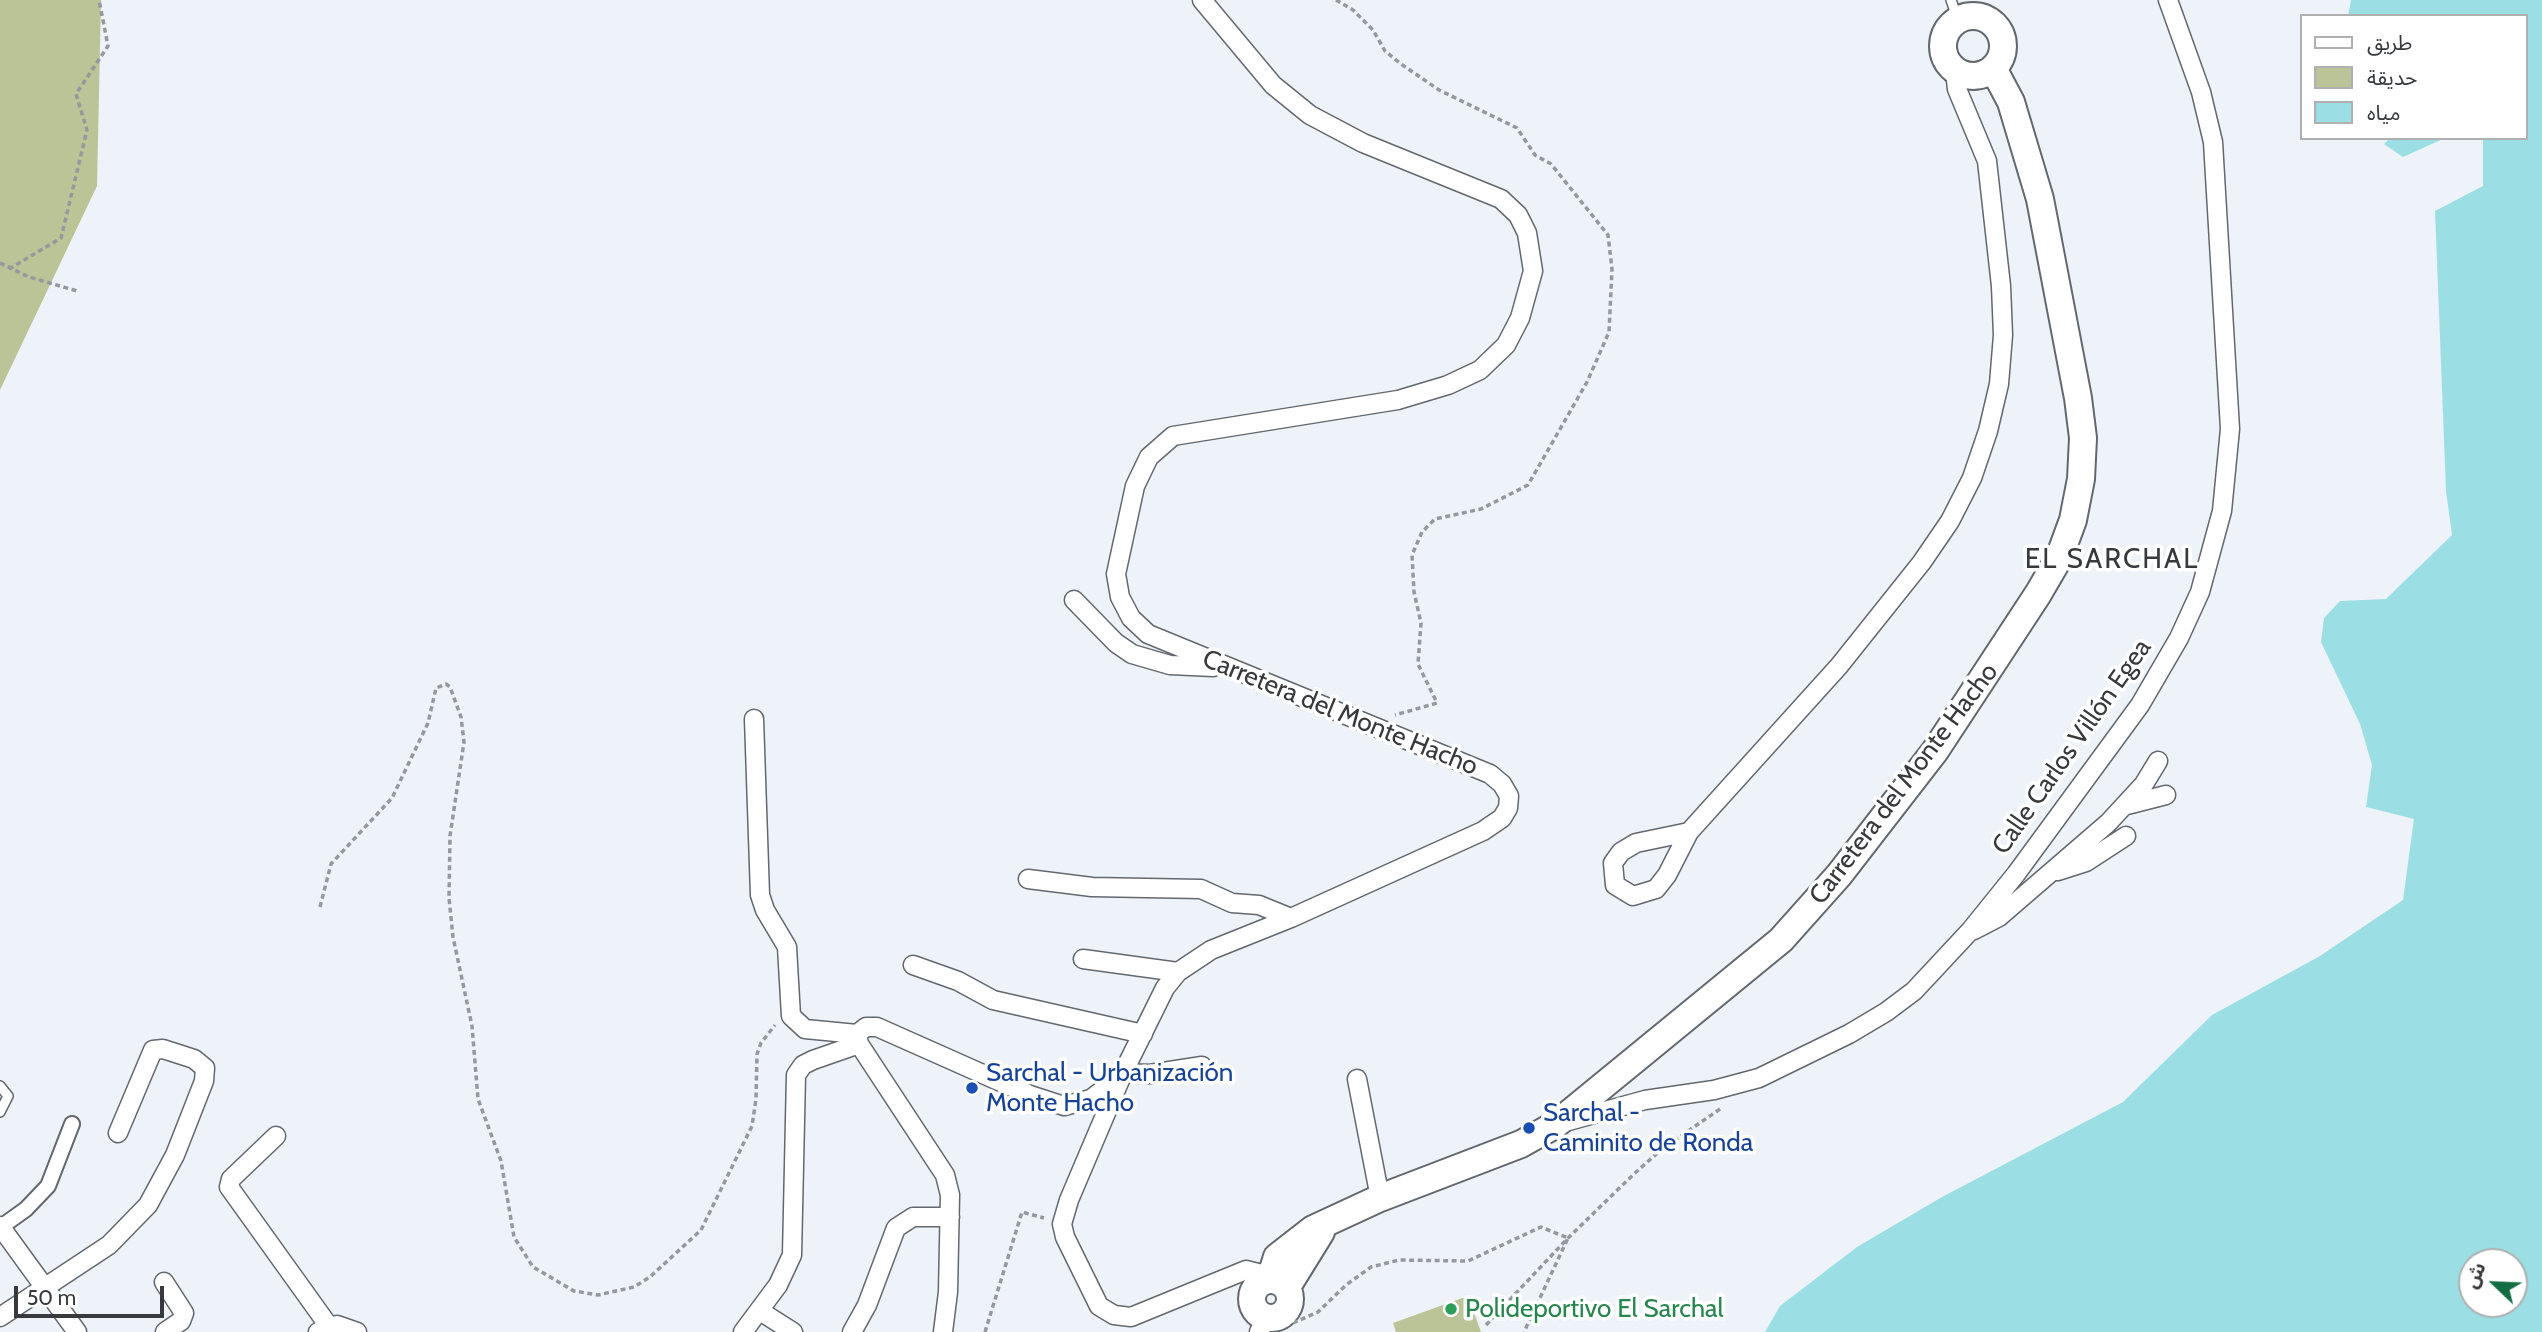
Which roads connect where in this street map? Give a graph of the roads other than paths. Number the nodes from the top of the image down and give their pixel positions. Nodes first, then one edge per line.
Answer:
1 (1202, 0) edge
2 (2168, 0) edge
3 (1963, 9) edge
4 (1976, 76) junction
5 (1074, 600) dead end
6 (1227, 667) junction
7 (754, 719) dead end
8 (2158, 761) dead end
9 (2166, 795) dead end
10 (2127, 805) junction
11 (1689, 832) junction
12 (2126, 836) dead end
13 (2050, 873) junction
14 (1028, 879) dead end
15 (1291, 918) junction
16 (1970, 931) junction
17 (1083, 959) dead end
18 (913, 965) dead end
19 (1178, 972) junction
20 (1143, 1034) junction
21 (858, 1039) junction
22 (1202, 1066) dead end
23 (1123, 1073) junction
24 (1357, 1079) dead end
25 (0, 1086) edge
26 (1072, 1106) junction
27 (0, 1112) edge
28 (72, 1124) dead end
29 (1555, 1125) junction
30 (1099, 1130) junction
31 (118, 1133) dead end
32 (276, 1136) dead end
33 (1380, 1198) junction
34 (950, 1217) junction
35 (1, 1226) edge
36 (6, 1246) edge
37 (164, 1282) dead end
38 (47, 1287) junction
39 (760, 1311) junction
40 (1277, 1311) edge
41 (0, 1317) edge
42 (323, 1329) edge
43 (77, 1332) edge
44 (165, 1332) edge
45 (357, 1332) edge
46 (743, 1332) edge
47 (793, 1332) edge
48 (852, 1332) edge
49 (943, 1332) edge

1 - 6 street, Carretera del Monte Hacho
2 - 16 street, Calle Carlos Villón Egea
3 - 4 main road
3 - 4 main road
4 - 11 street
4 - 29 main road, Carretera del Monte Hacho
5 - 6 street
6 - 15 street, Carretera del Monte Hacho
7 - 21 street
8 - 10 street
9 - 10 street
10 - 13 street
11 - 11 street
12 - 13 street
13 - 16 street
14 - 15 street
15 - 19 street, Carretera del Monte Hacho
16 - 29 street, Calle Carlos Villón Egea
17 - 19 street
18 - 20 street
19 - 20 street, Carretera del Monte Hacho
20 - 23 street, Carretera del Monte Hacho
21 - 26 street
21 - 34 street
21 - 39 street
22 - 23 street
23 - 26 street, Carretera del Monte Hacho
23 - 30 street
24 - 33 street
25 - 27 lane
26 - 30 street
28 - 35 street
29 - 33 main road, Carretera del Monte Hacho
30 - 40 street
31 - 38 street
32 - 42 street
33 - 40 main road, Carretera del Monte Hacho
34 - 48 street
34 - 49 street
35 - 36 street
36 - 38 street
37 - 44 street
38 - 41 street
38 - 43 street
39 - 46 street
39 - 47 street
42 - 45 street

